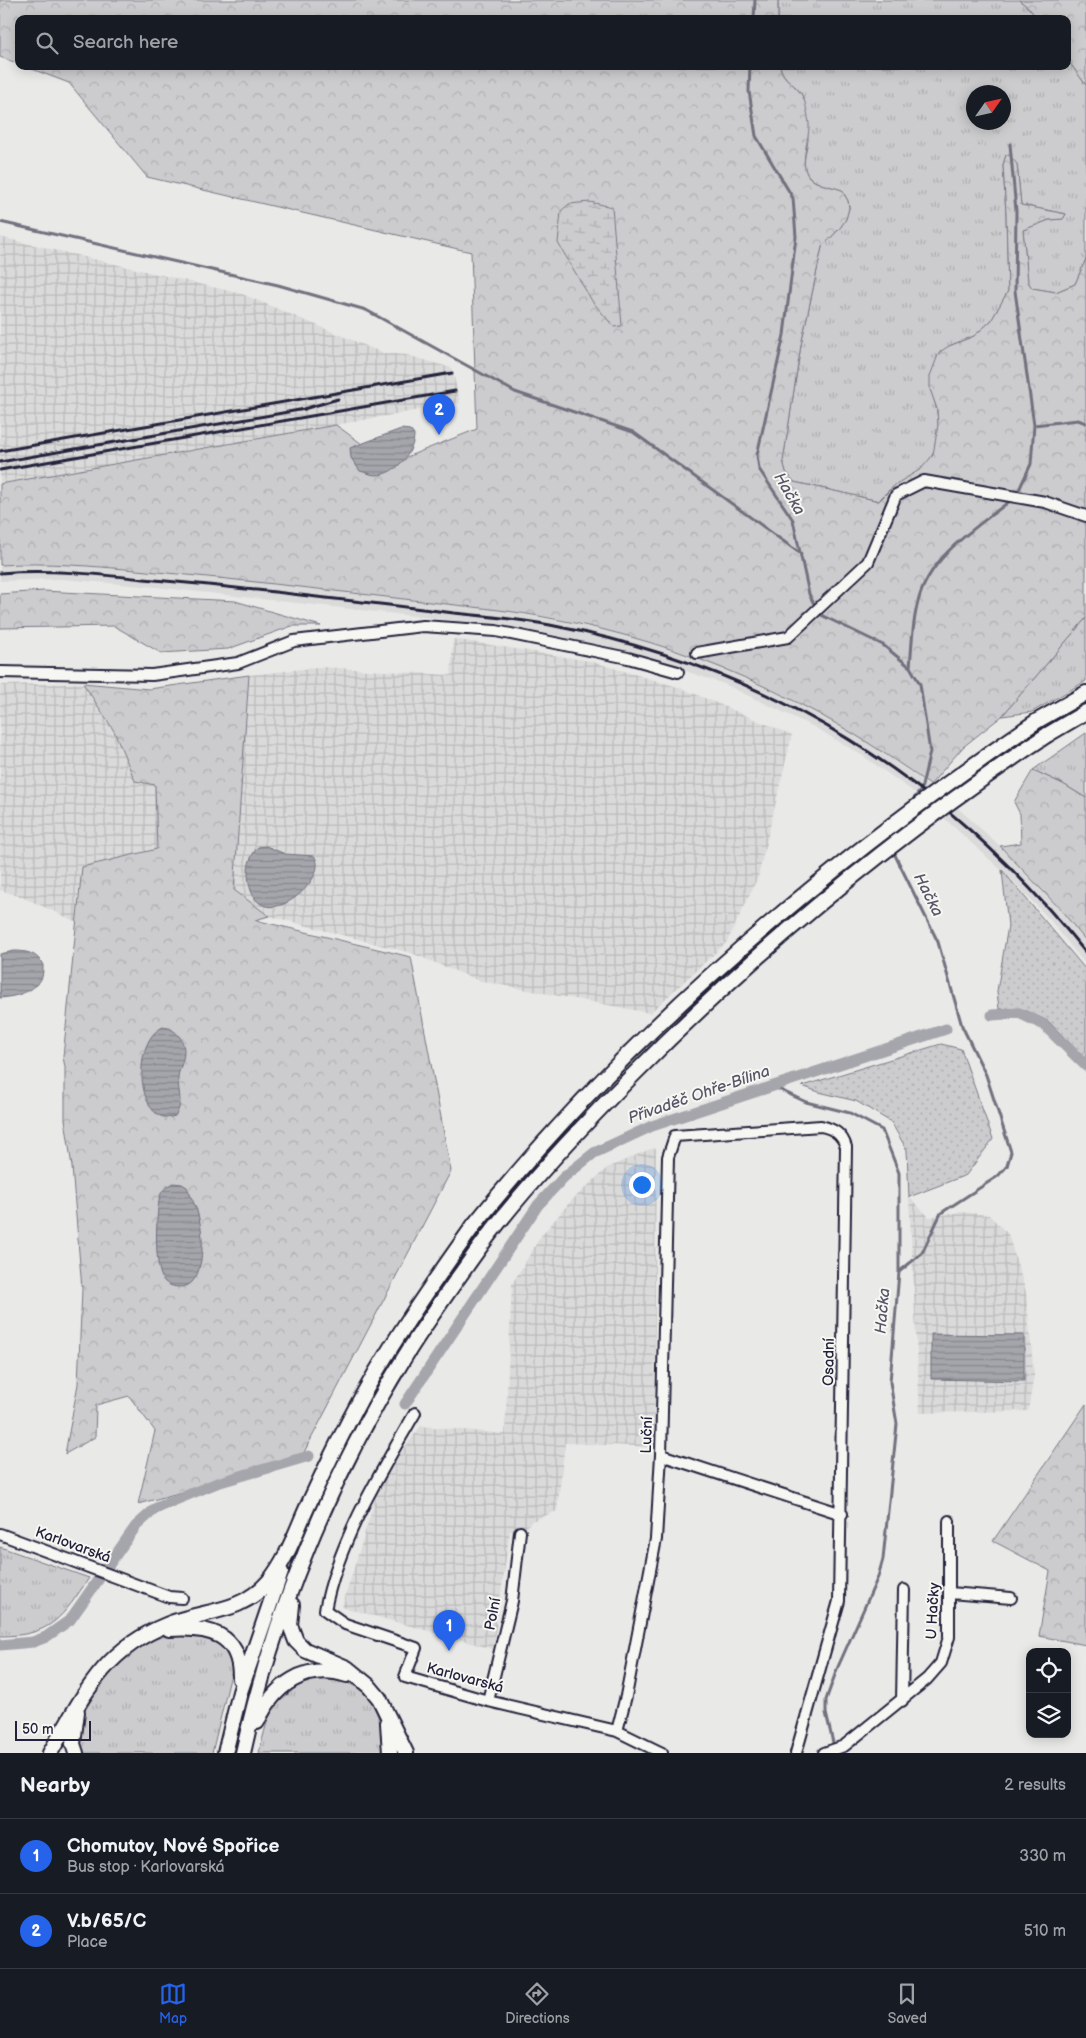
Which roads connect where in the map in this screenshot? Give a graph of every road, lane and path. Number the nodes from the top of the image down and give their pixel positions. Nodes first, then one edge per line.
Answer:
1 (1086, 516) edge
2 (697, 652) dead end
3 (0, 672) edge
4 (678, 672) dead end
5 (1086, 693) edge
6 (1086, 712) edge
7 (675, 1136) joint
8 (415, 1414) dead end
9 (662, 1455) junction
10 (842, 1514) junction
11 (950, 1521) dead end
12 (520, 1532) dead end
13 (0, 1534) edge
14 (290, 1545) junction
15 (298, 1575) junction
16 (904, 1590) dead end
17 (950, 1593) junction
18 (182, 1598) dead end
19 (1011, 1598) dead end
20 (142, 1636) junction
21 (369, 1686) junction
22 (240, 1692) junction
23 (380, 1698) junction
24 (488, 1701) junction
25 (902, 1701) junction
26 (78, 1707) junction
27 (617, 1731) junction
28 (243, 1751) edge
29 (50, 1753) edge
30 (76, 1753) edge
31 (226, 1753) edge
32 (390, 1753) edge
33 (406, 1753) edge
34 (662, 1753) edge
35 (796, 1753) edge
36 (825, 1753) edge

1 - 2 street
3 - 4 street
5 - 14 highway, bridge
6 - 15 highway, bridge
7 - 9 street, Luční
7 - 10 street, Osadní
8 - 24 street, Karlovarská
9 - 10 street
9 - 27 street, Luční
10 - 35 street, Osadní
11 - 17 street, U Hačky
12 - 24 street, Polní
13 - 18 street, Karlovarská
14 - 20 highway
14 - 22 highway
15 - 21 highway
15 - 28 highway
16 - 25 street
17 - 19 street
17 - 25 street, U Hačky
20 - 22 highway
20 - 26 highway
21 - 23 highway
21 - 28 highway
22 - 31 highway
23 - 32 highway
23 - 33 highway
24 - 27 street, Karlovarská
25 - 36 street, U Hačky
26 - 29 highway
26 - 30 highway
27 - 34 street, Karlovarská

